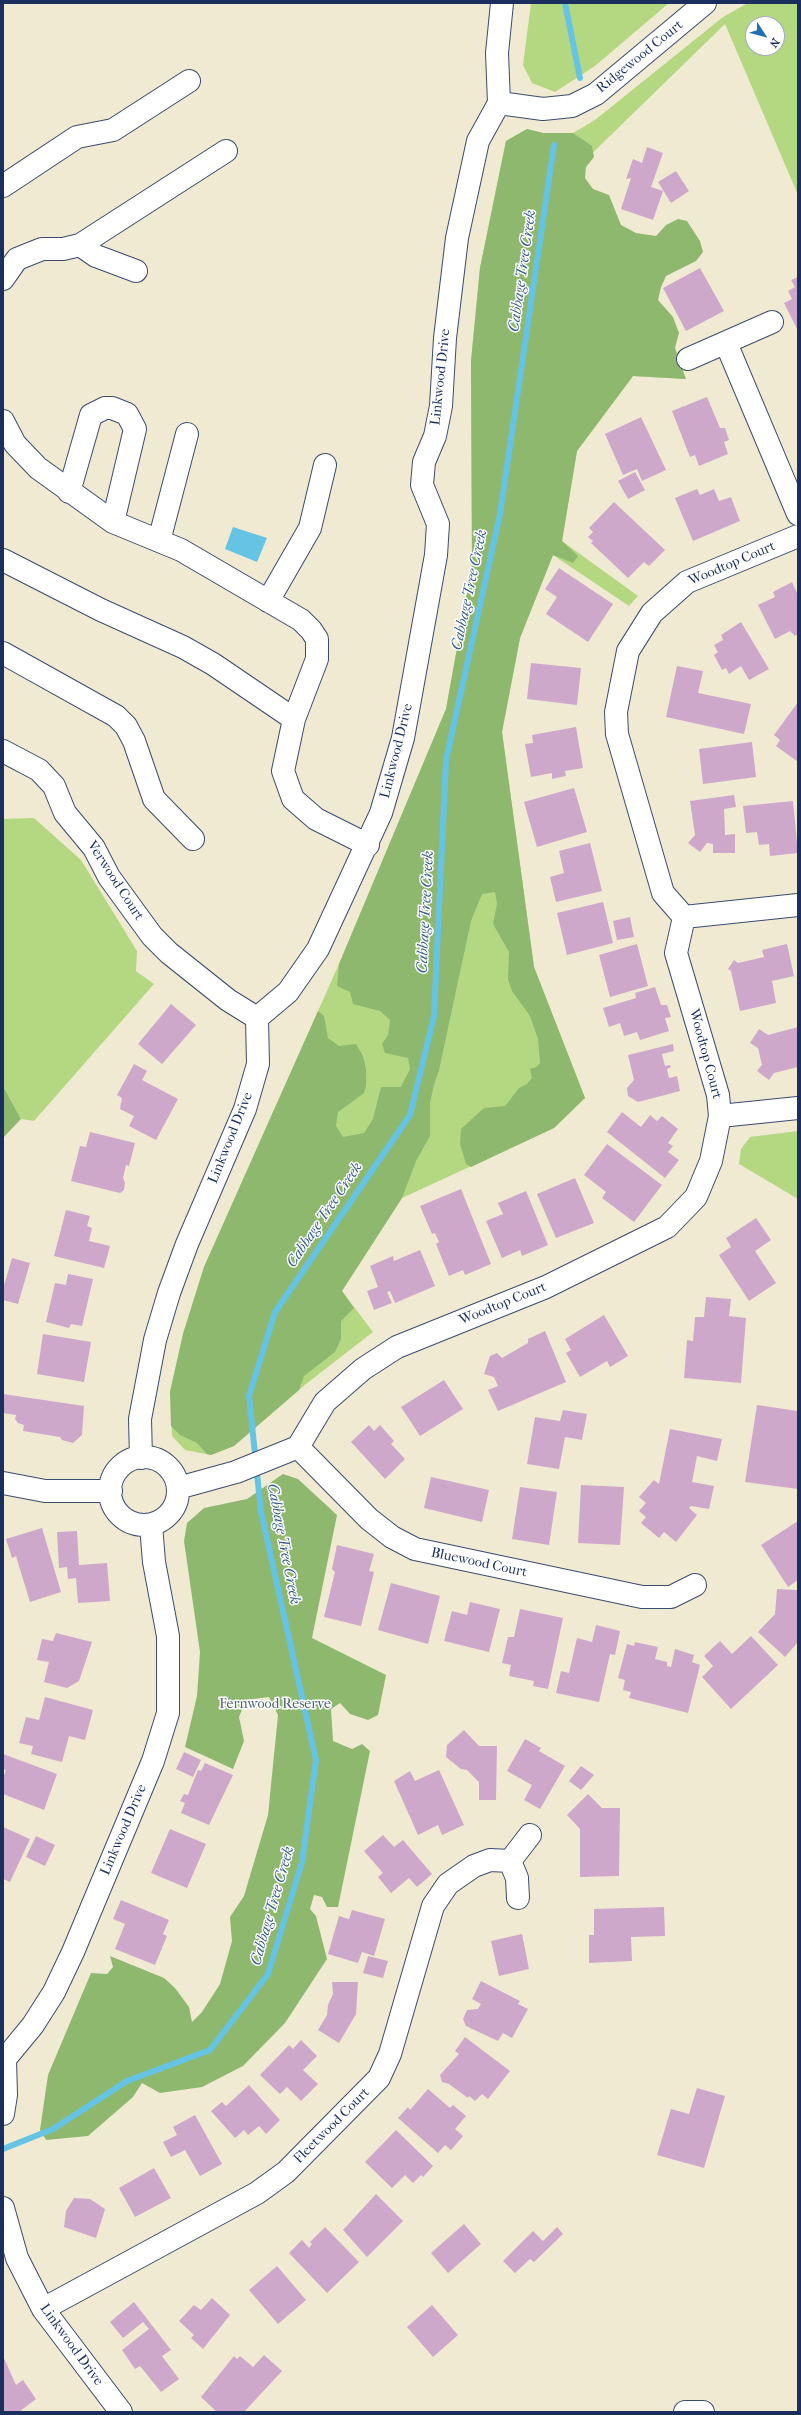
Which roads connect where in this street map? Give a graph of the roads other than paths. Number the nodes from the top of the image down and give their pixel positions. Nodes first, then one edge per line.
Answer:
1 (502, 3) edge
2 (705, 3) edge
3 (189, 81) dead end
4 (499, 103) junction
5 (226, 150) dead end
6 (3, 186) edge
7 (80, 245) junction
8 (10, 252) edge
9 (136, 271) dead end
10 (3, 279) edge
11 (772, 322) dead end
12 (726, 343) junction
13 (688, 360) dead end
14 (3, 421) edge
15 (187, 434) dead end
16 (325, 466) dead end
17 (69, 492) junction
18 (798, 514) edge
19 (113, 522) junction
20 (798, 536) edge
21 (159, 541) junction
22 (3, 560) edge
23 (268, 601) junction
24 (3, 653) edge
25 (294, 719) junction
26 (3, 751) edge
27 (193, 839) dead end
28 (368, 844) junction
29 (798, 905) edge
30 (684, 917) junction
31 (257, 1018) junction
32 (798, 1108) edge
33 (720, 1116) junction
34 (298, 1446) junction
35 (141, 1458) junction
36 (3, 1483) edge
37 (178, 1488) junction
38 (111, 1491) junction
39 (151, 1525) junction
40 (695, 1585) dead end
41 (530, 1835) dead end
42 (510, 1861) junction
43 (518, 1898) dead end
44 (4, 2058) edge
45 (3, 2114) edge
46 (3, 2208) edge
47 (43, 2309) junction
48 (121, 2412) edge
49 (685, 2412) edge
50 (703, 2412) edge

1 - 4 street
2 - 4 street, Ridgewood Court
3 - 6 street
4 - 28 street, Linkwood Drive
5 - 7 street
7 - 8 street
7 - 9 street
8 - 10 street
11 - 12 street
12 - 13 street
12 - 18 street
14 - 17 street
15 - 21 street
16 - 23 street
17 - 19 street
17 - 19 street
19 - 21 street
20 - 30 street, Woodtop Court
21 - 23 street
22 - 25 street
23 - 25 street
24 - 27 street
25 - 28 street
26 - 31 street, Verwood Court
28 - 31 street, Linkwood Drive
29 - 30 street
30 - 33 street, Woodtop Court
31 - 35 street, Linkwood Drive
32 - 33 street
33 - 34 street, Woodtop Court
34 - 37 street
34 - 40 street, Bluewood Court
35 - 37 street
35 - 38 street
36 - 38 street
37 - 39 street
38 - 39 street
39 - 44 street, Linkwood Drive
41 - 42 street
42 - 43 street
42 - 47 street, Fleetwood Court
44 - 45 street, Linkwood Drive
46 - 47 street, Linkwood Drive
47 - 48 street, Linkwood Drive
49 - 50 street

